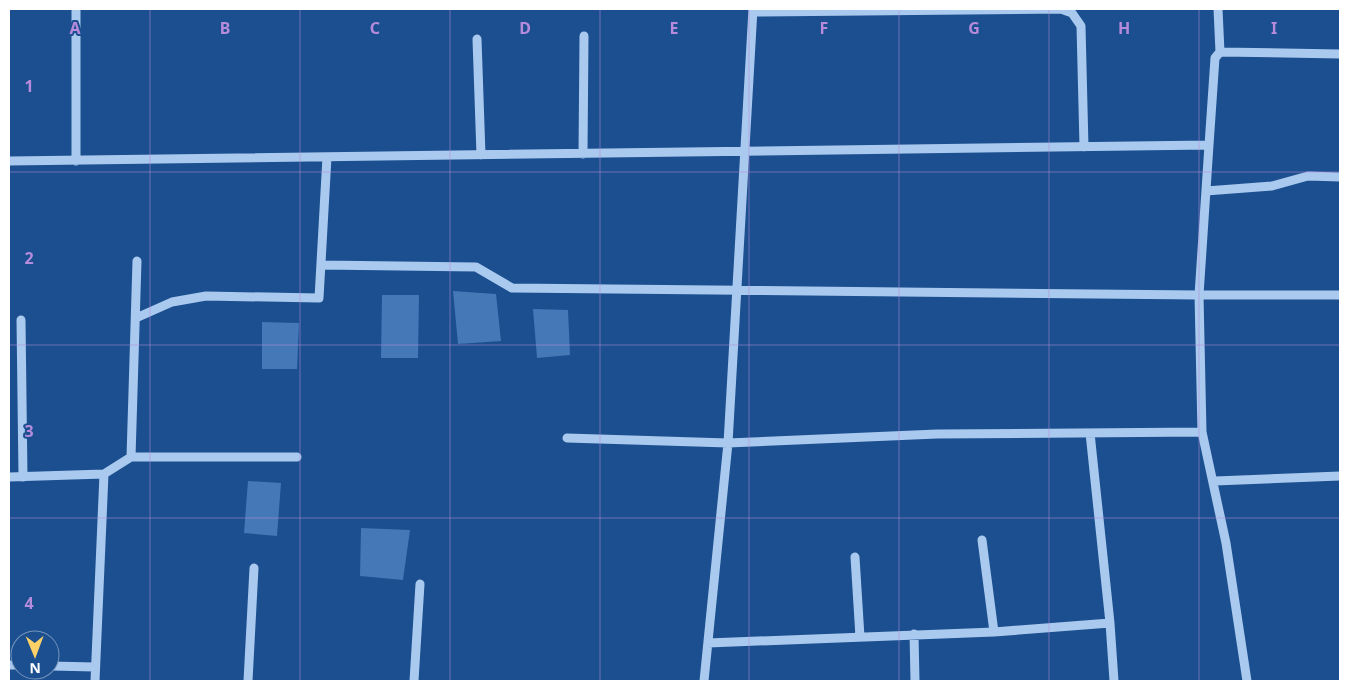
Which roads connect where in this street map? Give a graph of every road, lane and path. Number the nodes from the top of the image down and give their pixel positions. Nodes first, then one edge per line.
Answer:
1 (76, 9) edge
2 (1218, 9) edge
3 (754, 11) edge
4 (584, 36) dead end
5 (476, 39) dead end
6 (1220, 52) junction
7 (1340, 54) edge
8 (1209, 145) junction
9 (1084, 147) junction
10 (744, 152) junction
11 (583, 154) junction
12 (481, 155) junction
13 (327, 157) junction
14 (9, 161) edge
15 (76, 161) junction
16 (1340, 177) edge
17 (1206, 190) junction
18 (137, 261) dead end
19 (321, 265) junction
20 (738, 291) junction
21 (1199, 295) junction
22 (1340, 296) edge
23 (136, 318) junction
24 (21, 320) dead end
25 (1202, 432) junction
26 (1090, 433) junction
27 (567, 438) dead end
28 (728, 444) junction
29 (131, 457) junction
30 (297, 457) dead end
31 (104, 474) junction
32 (1340, 476) edge
33 (9, 477) edge
34 (23, 477) junction
35 (1215, 481) junction
36 (982, 540) dead end
37 (855, 556) dead end
38 (254, 568) dead end
39 (420, 584) dead end
40 (1110, 623) junction
41 (994, 632) junction
42 (914, 634) junction
43 (860, 637) junction
44 (708, 643) junction
45 (60, 666) edge
46 (95, 667) junction
47 (95, 681) edge
48 (248, 681) edge
49 (414, 681) edge
50 (704, 681) edge
51 (915, 681) edge
52 (1114, 681) edge
53 (1247, 681) edge

1 - 15 street
2 - 6 street
3 - 9 street
3 - 10 street
4 - 11 street
5 - 12 street
6 - 7 street
6 - 8 street
8 - 9 street
8 - 17 street
9 - 10 street
10 - 11 street
10 - 20 street
11 - 12 street
12 - 13 street
13 - 15 street
13 - 19 street
14 - 15 street
16 - 17 street
17 - 21 street
18 - 23 street
19 - 20 street
19 - 23 street
20 - 21 street
20 - 28 street
21 - 22 street
21 - 25 street
23 - 29 street
24 - 34 street
25 - 26 street
25 - 35 street
26 - 28 street
26 - 40 street
27 - 28 street
28 - 44 street
29 - 30 street
29 - 31 street
31 - 34 street
31 - 46 street
32 - 35 street
33 - 34 street
35 - 53 street
36 - 41 street
37 - 43 street
38 - 48 street
39 - 49 street
40 - 41 street
40 - 52 street
41 - 42 street
42 - 43 street
42 - 51 street
43 - 44 street
44 - 50 street
45 - 46 street
46 - 47 street

